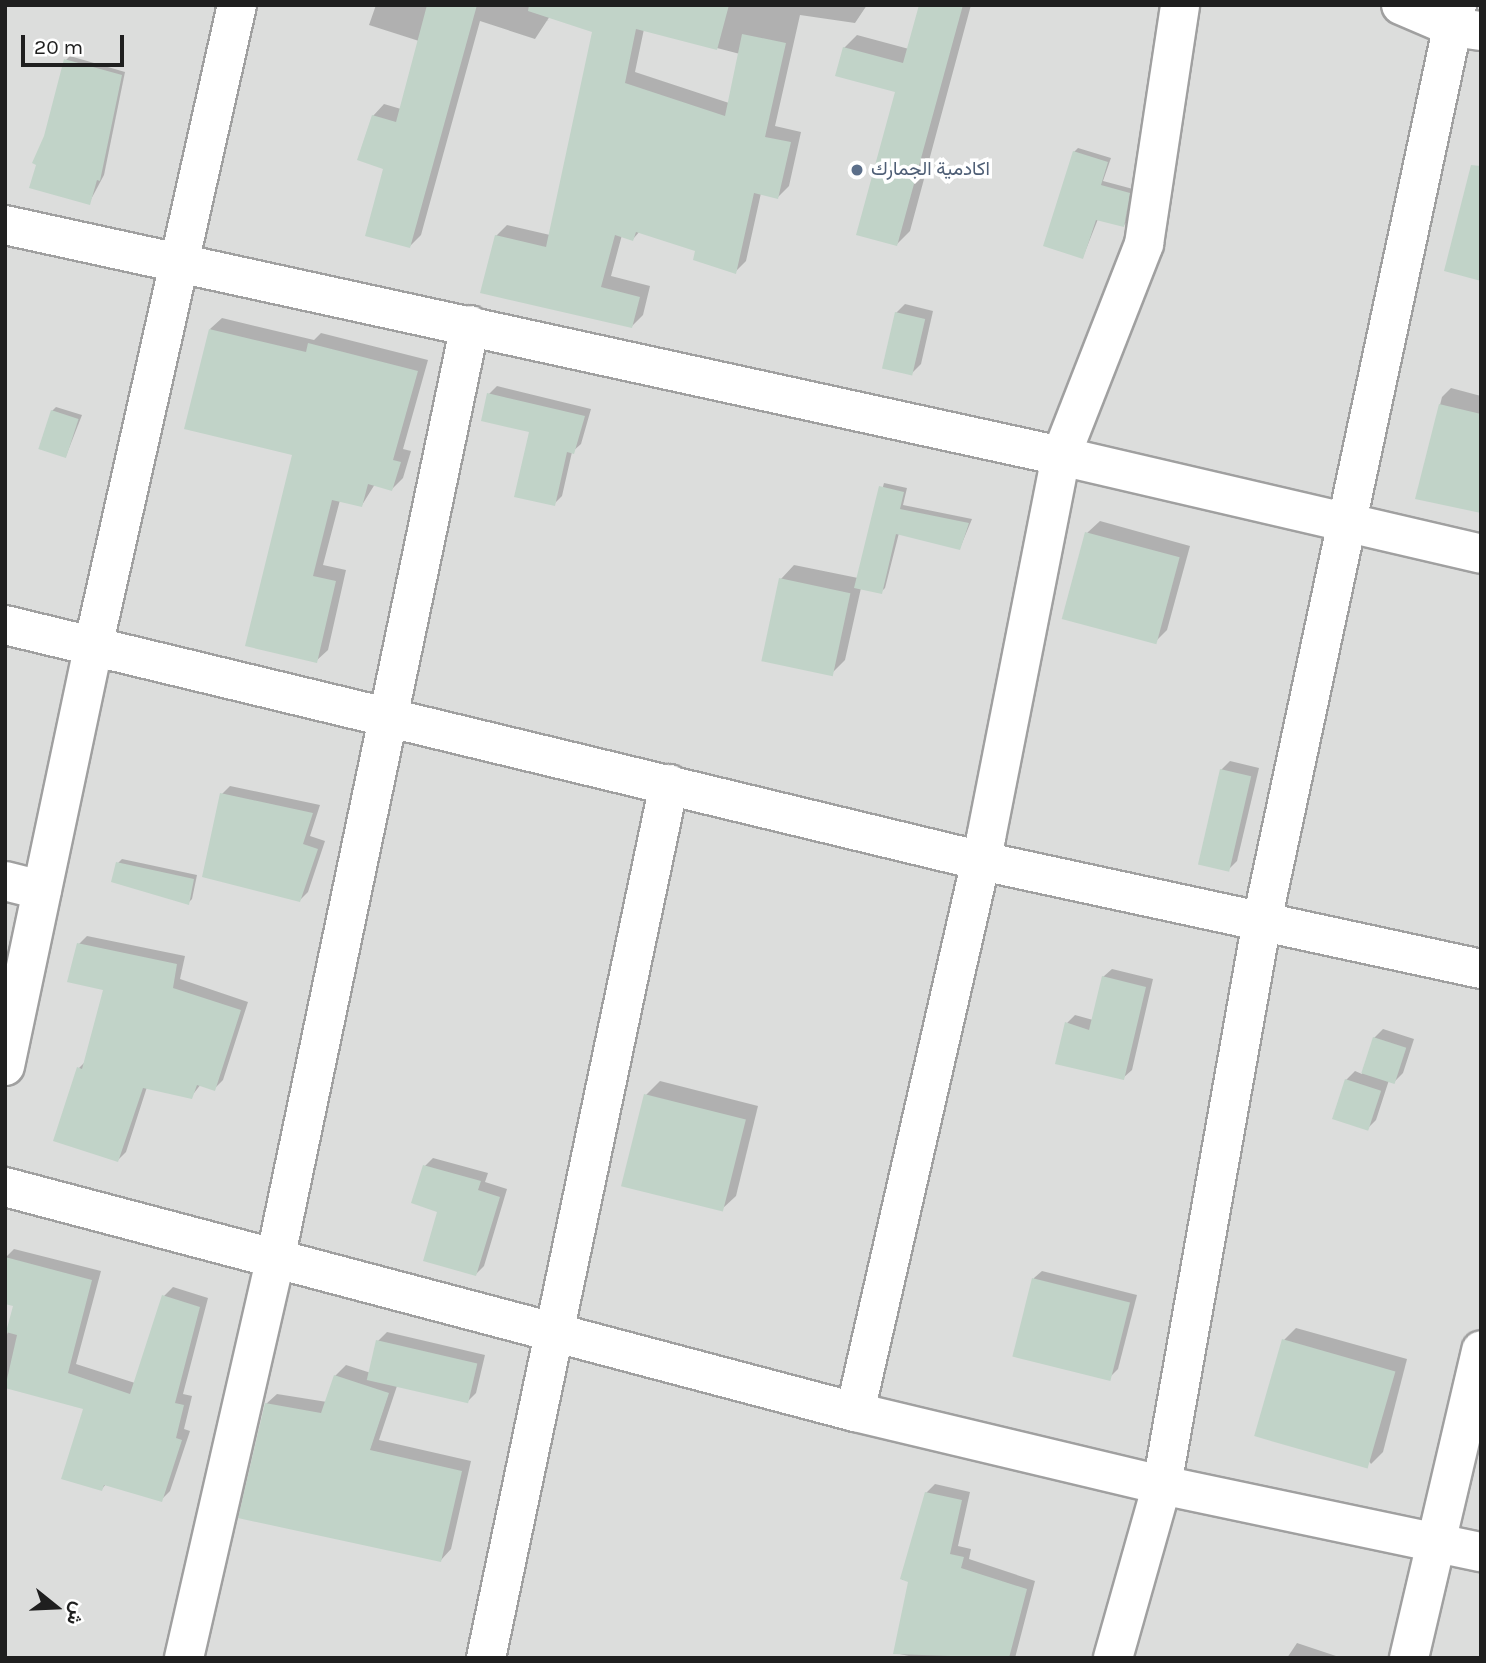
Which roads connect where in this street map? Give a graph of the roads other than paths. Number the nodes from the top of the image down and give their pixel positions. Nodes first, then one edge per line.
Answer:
1 (237, 5) edge
2 (1180, 5) edge
3 (1401, 5) edge
4 (1463, 21) edge
5 (5, 225) edge
6 (179, 263) junction
7 (470, 326) junction
8 (1061, 456) junction
9 (1344, 521) junction
10 (1481, 554) edge
11 (5, 625) edge
12 (93, 647) junction
13 (387, 717) junction
14 (669, 784) junction
15 (982, 861) junction
16 (5, 881) edge
17 (42, 890) junction
18 (1262, 921) junction
19 (1481, 970) edge
20 (5, 1066) edge
21 (5, 1187) edge
22 (275, 1260) junction
23 (554, 1334) junction
24 (1481, 1350) edge
25 (855, 1412) junction
26 (1161, 1485) junction
27 (1437, 1542) junction
28 (1481, 1552) edge
29 (184, 1658) edge
30 (486, 1658) edge
31 (1113, 1658) edge
32 (1409, 1658) edge

1 - 6 street
2 - 8 street
3 - 4 street
4 - 9 street
5 - 6 street
6 - 7 street
6 - 12 street
7 - 8 street
7 - 13 street
8 - 9 street
8 - 15 street
9 - 10 street
9 - 18 street
11 - 12 street
12 - 13 street
12 - 17 street
13 - 14 street
13 - 22 street
14 - 15 street
14 - 23 street
15 - 18 street
15 - 25 street
16 - 17 street
17 - 20 street
18 - 19 street
18 - 26 street
21 - 22 street
22 - 23 street
22 - 29 street
23 - 25 street
23 - 30 street
24 - 27 street
25 - 26 street
26 - 27 street
26 - 31 street
27 - 28 street
27 - 32 street

